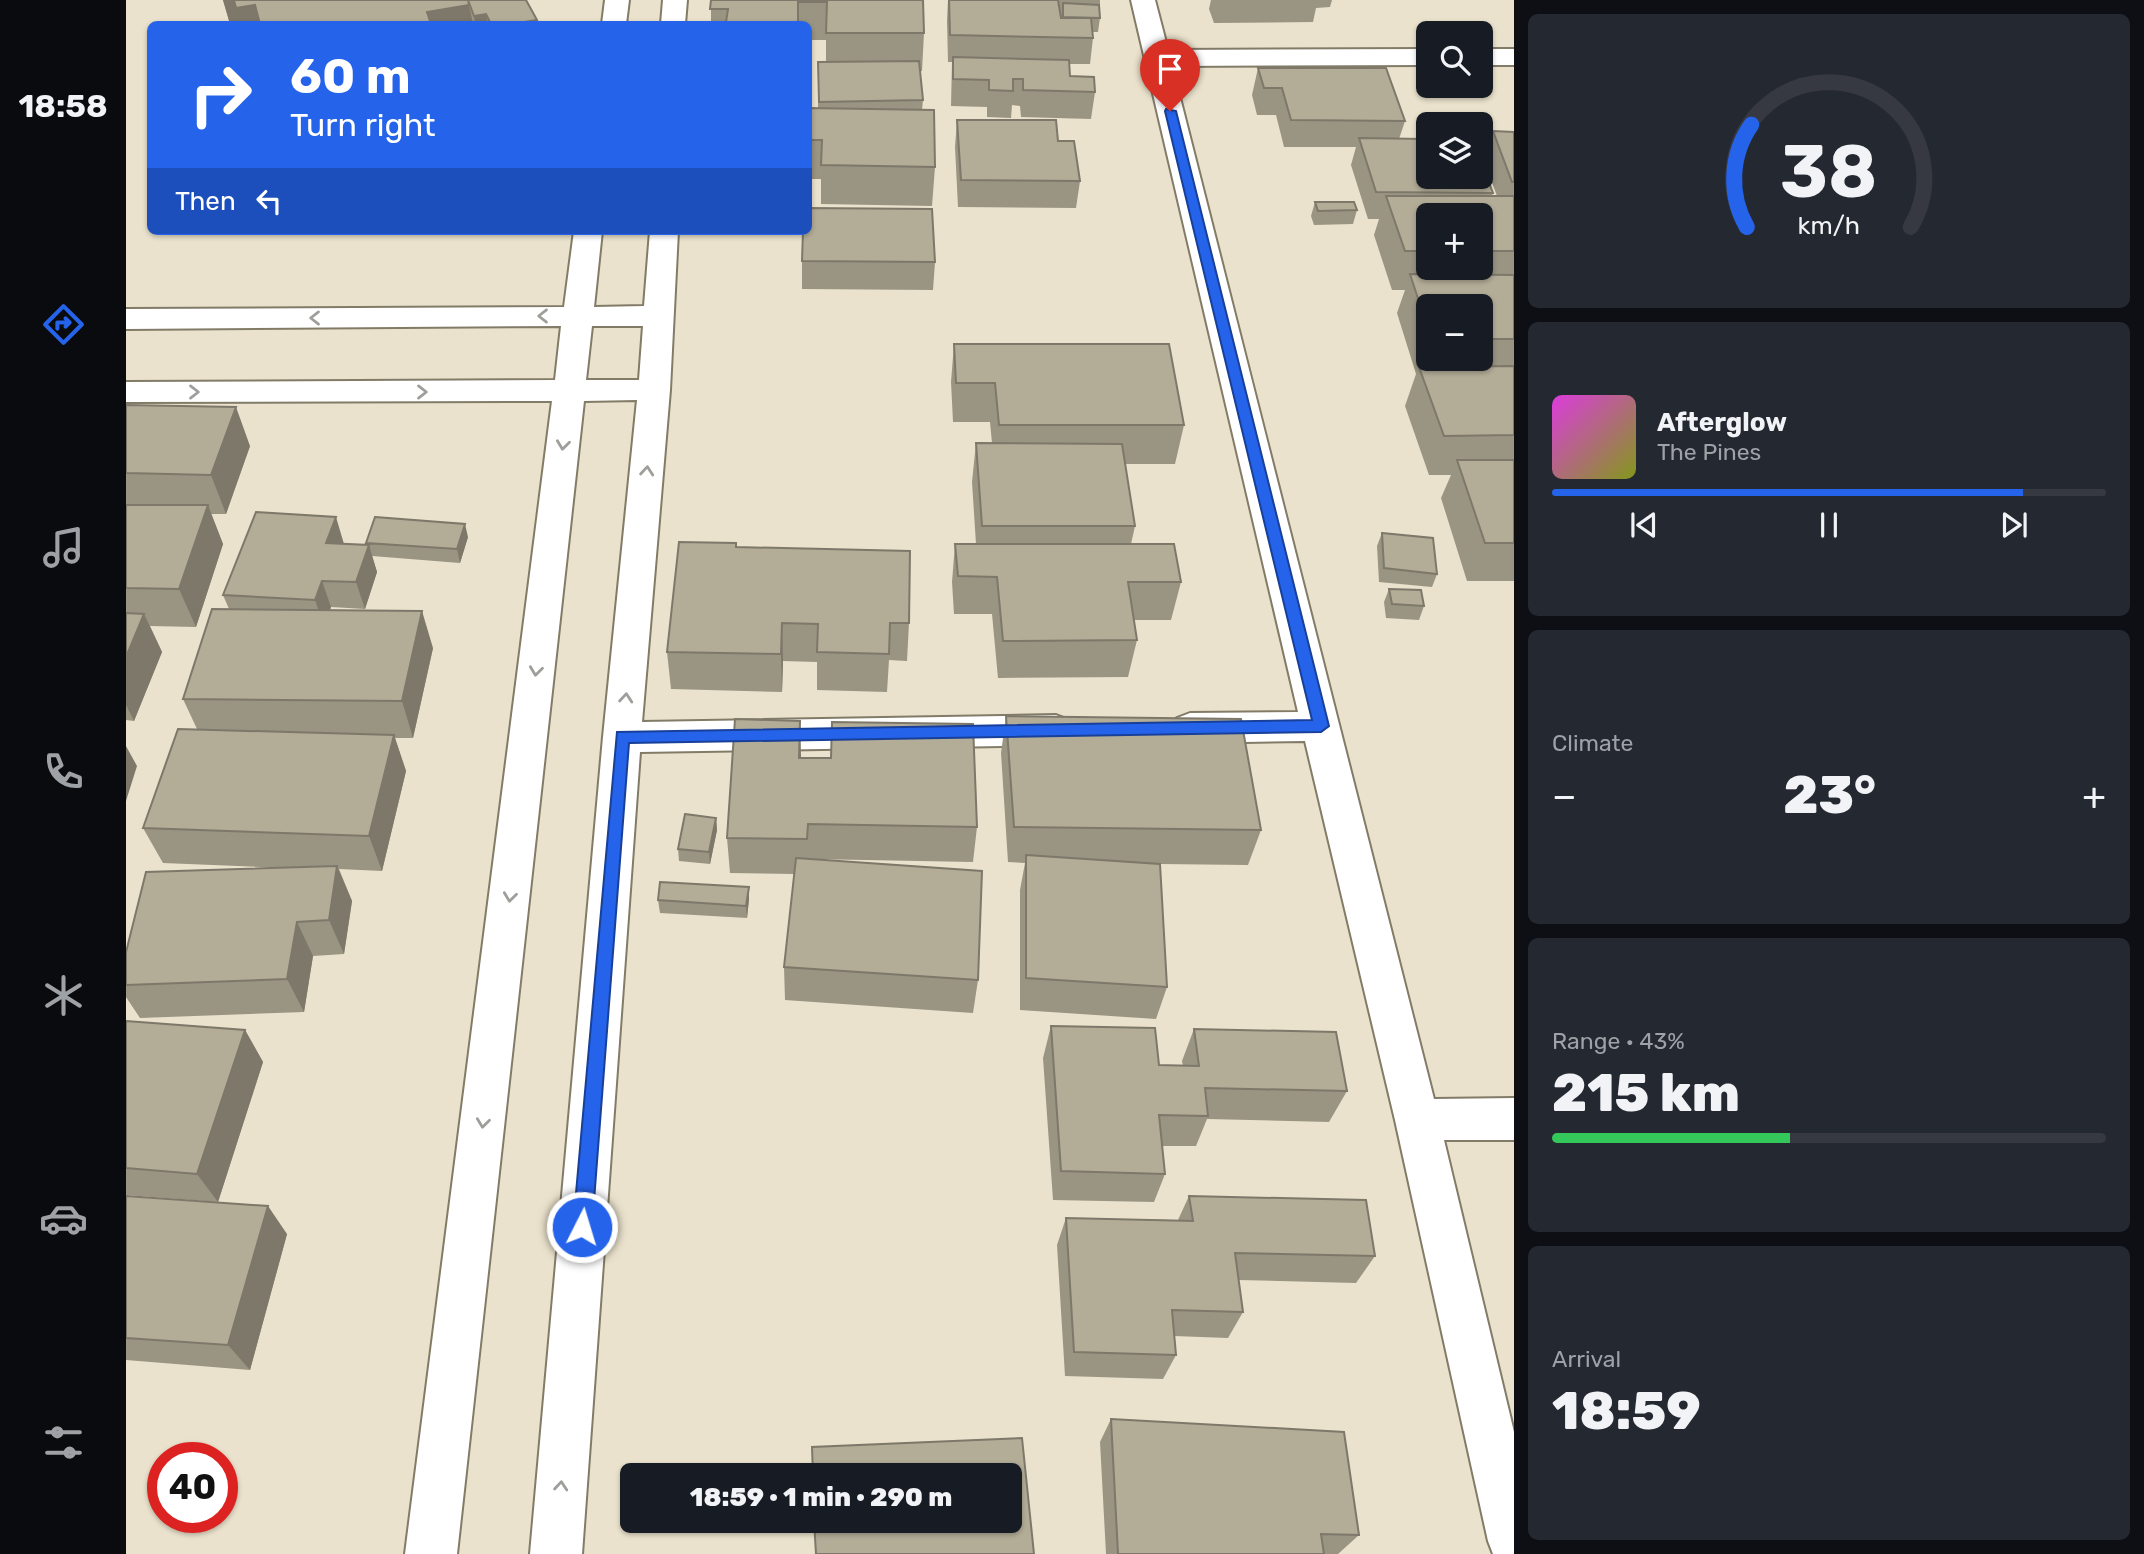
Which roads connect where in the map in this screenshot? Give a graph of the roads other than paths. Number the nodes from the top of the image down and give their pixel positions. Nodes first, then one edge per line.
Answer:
1 (617, 0) edge
2 (675, 0) edge
3 (1143, 0) edge
4 (614, 21) edge
5 (673, 21) edge
6 (1416, 57) edge
7 (1493, 57) edge
8 (1514, 57) edge
9 (1157, 58) junction
10 (587, 235) edge
11 (664, 235) edge
12 (577, 316) junction
13 (660, 316) junction
14 (126, 319) edge
15 (654, 390) junction
16 (570, 391) junction
17 (126, 392) edge
18 (1321, 726) junction
19 (1153, 729) edge
20 (1083, 730) edge
21 (622, 737) junction
22 (1514, 1119) edge
23 (1417, 1120) junction
24 (1514, 1541) edge
25 (431, 1554) edge
26 (556, 1554) edge

1 - 4 street
2 - 5 street
3 - 9 street
6 - 9 street
7 - 8 street
9 - 18 street
10 - 12 street
11 - 13 street
12 - 13 street
12 -> 14 street
12 - 16 street
13 - 15 street
15 - 16 street
21 -> 15 street
17 -> 16 street
16 -> 25 street
18 - 19 street
18 - 23 street
20 - 21 street
26 -> 21 street
22 - 23 street
23 - 24 street

